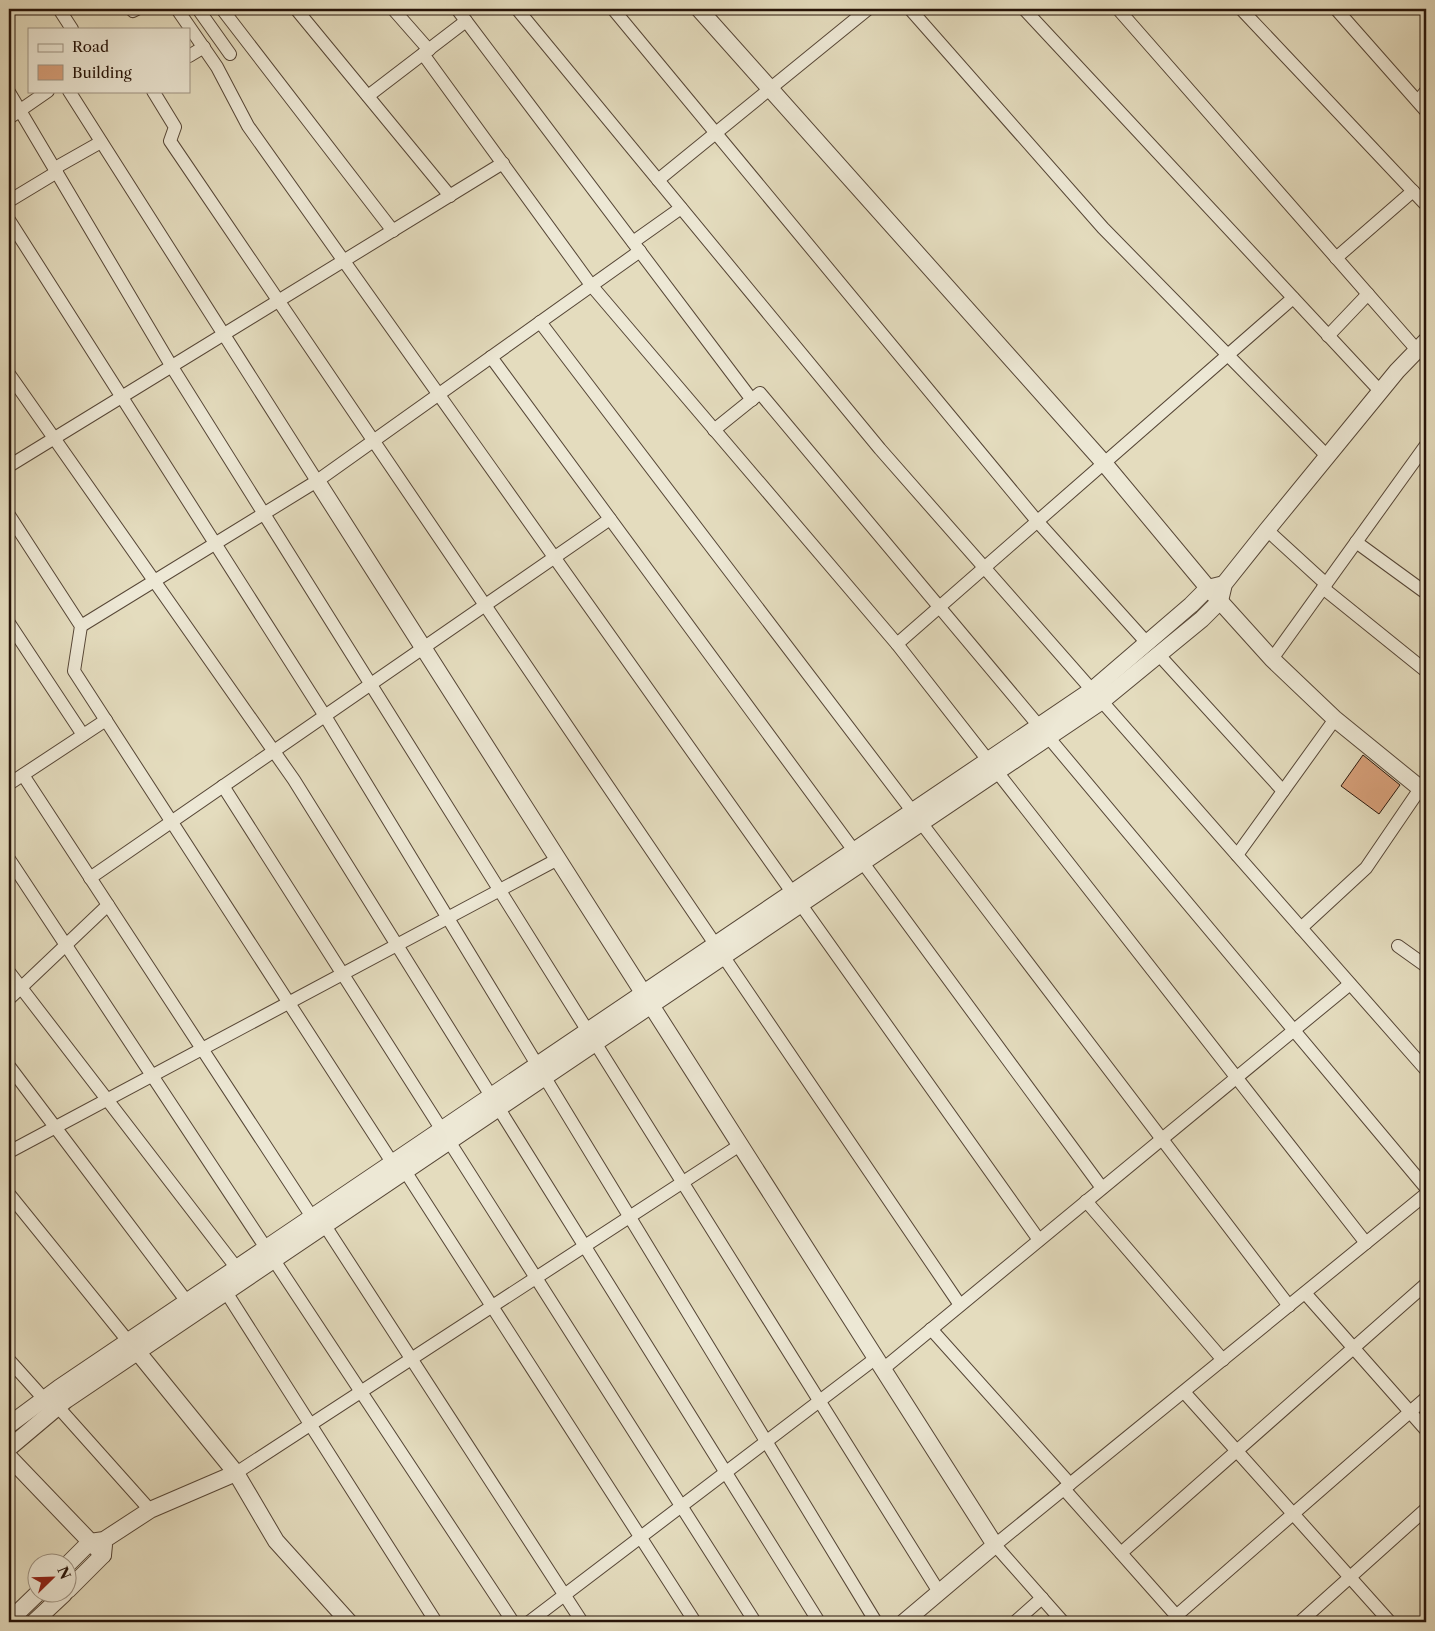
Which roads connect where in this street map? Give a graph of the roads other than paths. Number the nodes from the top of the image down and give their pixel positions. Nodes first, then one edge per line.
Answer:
1 (59, 9) edge
2 (131, 9) edge
3 (136, 9) edge
4 (178, 9) edge
5 (198, 9) edge
6 (222, 9) edge
7 (296, 9) edge
8 (393, 9) edge
9 (457, 9) edge
10 (516, 9) edge
11 (612, 9) edge
12 (699, 9) edge
13 (868, 9) edge
14 (910, 9) edge
15 (1024, 9) edge
16 (1118, 9) edge
17 (1241, 9) edge
18 (1336, 9) edge
19 (466, 21) junction
20 (71, 28) edge
21 (204, 48) junction
22 (426, 52) junction
23 (230, 54) dead end
24 (190, 55) edge
25 (771, 89) junction
26 (9, 92) edge
27 (47, 92) edge
28 (70, 92) edge
29 (154, 92) edge
30 (368, 96) junction
31 (1423, 101) edge
32 (20, 110) junction
33 (9, 118) edge
34 (716, 134) junction
35 (101, 142) junction
36 (503, 163) junction
37 (56, 170) junction
38 (658, 180) junction
39 (1413, 191) junction
40 (450, 196) junction
41 (9, 201) edge
42 (1426, 205) edge
43 (681, 208) junction
44 (9, 220) edge
45 (392, 231) junction
46 (636, 246) junction
47 (1336, 258) junction
48 (344, 261) junction
49 (591, 285) junction
50 (1368, 294) junction
51 (1293, 298) junction
52 (279, 301) junction
53 (540, 322) junction
54 (224, 335) junction
55 (1328, 336) junction
56 (1422, 345) edge
57 (1227, 355) junction
58 (491, 357) junction
59 (172, 367) junction
60 (9, 374) edge
61 (1380, 391) junction
62 (439, 394) junction
63 (122, 398) junction
64 (752, 400) junction
65 (714, 430) junction
66 (54, 438) junction
67 (373, 440) junction
68 (1426, 444) edge
69 (1327, 456) junction
70 (1104, 463) junction
71 (9, 466) edge
72 (317, 481) junction
73 (264, 514) junction
74 (9, 515) edge
75 (610, 519) junction
76 (1037, 521) junction
77 (1267, 530) junction
78 (1356, 542) junction
79 (215, 544) junction
80 (555, 557) junction
81 (984, 567) junction
82 (154, 581) junction
83 (1224, 584) junction
84 (1324, 586) junction
85 (1208, 588) junction
86 (1426, 593) edge
87 (1220, 601) junction
88 (485, 605) junction
89 (939, 606) junction
90 (9, 623) edge
91 (81, 626) junction
92 (1147, 643) junction
93 (896, 644) junction
94 (424, 648) junction
95 (1159, 654) junction
96 (1272, 659) junction
97 (1426, 671) edge
98 (370, 684) junction
99 (1097, 696) junction
100 (325, 716) junction
101 (106, 720) junction
102 (1335, 720) junction
103 (1044, 732) junction
104 (83, 735) junction
105 (274, 752) junction
106 (993, 766) junction
107 (23, 775) junction
108 (9, 784) edge
109 (223, 786) junction
110 (1424, 787) edge
111 (1283, 791) junction
112 (917, 817) junction
113 (172, 822) junction
114 (1237, 854) junction
115 (858, 857) junction
116 (9, 859) edge
117 (558, 859) junction
118 (90, 878) junction
119 (500, 890) junction
120 (797, 899) junction
121 (108, 905) junction
122 (448, 918) junction
123 (1302, 928) junction
124 (66, 945) junction
125 (396, 945) junction
126 (1398, 946) dead end
127 (719, 951) junction
128 (1426, 966) edge
129 (9, 972) edge
130 (343, 974) junction
131 (1350, 984) junction
132 (21, 988) junction
133 (9, 999) edge
134 (647, 999) junction
135 (289, 1003) junction
136 (1294, 1030) junction
137 (591, 1037) junction
138 (202, 1049) junction
139 (9, 1066) edge
140 (1426, 1070) edge
141 (541, 1071) junction
142 (152, 1076) junction
143 (1236, 1078) junction
144 (107, 1100) junction
145 (494, 1102) junction
146 (56, 1128) junction
147 (446, 1136) junction
148 (1162, 1139) junction
149 (740, 1145) junction
150 (9, 1152) edge
151 (399, 1170) junction
152 (682, 1183) junction
153 (1102, 1188) junction
154 (1426, 1188) edge
155 (9, 1194) edge
156 (1426, 1194) edge
157 (1086, 1202) junction
158 (629, 1217) junction
159 (318, 1219) junction
160 (1039, 1240) junction
161 (1366, 1244) junction
162 (584, 1246) junction
163 (270, 1254) junction
164 (240, 1274) junction
165 (536, 1278) junction
166 (1426, 1284) edge
167 (226, 1292) junction
168 (1305, 1293) junction
169 (960, 1305) junction
170 (492, 1306) junction
171 (1289, 1306) junction
172 (191, 1307) junction
173 (931, 1329) junction
174 (133, 1346) junction
175 (1354, 1348) junction
176 (411, 1359) junction
177 (9, 1360) edge
178 (1223, 1360) junction
179 (879, 1364) junction
180 (361, 1392) junction
181 (1184, 1392) junction
182 (1426, 1398) edge
183 (820, 1402) junction
184 (51, 1403) junction
185 (1410, 1412) junction
186 (9, 1425) edge
187 (310, 1425) junction
188 (1426, 1430) edge
189 (766, 1442) junction
190 (9, 1448) edge
191 (1237, 1451) junction
192 (9, 1457) edge
193 (236, 1473) junction
194 (726, 1473) junction
195 (1067, 1487) junction
196 (682, 1506) junction
197 (1426, 1508) edge
198 (150, 1510) junction
199 (1293, 1514) junction
200 (640, 1538) junction
201 (995, 1545) junction
202 (99, 1546) junction
203 (1121, 1553) junction
204 (78, 1558) edge
205 (78, 1576) edge
206 (1350, 1577) junction
207 (939, 1592) junction
208 (564, 1596) junction
209 (1042, 1598) junction
210 (28, 1603) edge
211 (53, 1604) edge
212 (1179, 1619) edge
213 (9, 1621) edge
214 (34, 1622) edge
215 (349, 1622) edge
216 (436, 1622) edge
217 (513, 1622) edge
218 (529, 1622) edge
219 (582, 1622) edge
220 (695, 1622) edge
221 (755, 1622) edge
222 (818, 1622) edge
223 (876, 1622) edge
224 (904, 1622) edge
225 (1015, 1622) edge
226 (1063, 1622) edge
227 (1300, 1622) edge
228 (1390, 1622) edge

1 - 20 street
2 - 3 street
4 - 21 street
5 - 23 street
6 - 45 street
7 - 30 street
8 - 22 street
9 - 19 street
10 - 38 street
11 - 34 street
12 - 25 street
13 - 25 street
14 - 57 street
15 - 51 street
16 - 47 street
17 - 39 street
18 - 31 street
19 - 22 street
19 - 46 street
21 - 24 street
21 - 48 street
22 - 30 street
22 - 36 street
25 - 34 street
25 - 70 street
26 - 32 street
27 - 32 street
28 - 35 street
29 - 52 street
30 - 40 street
32 - 33 street
32 - 37 street
34 - 38 street
34 - 76 street
35 - 37 street
35 - 54 street
36 - 40 street
36 - 49 street
37 - 41 street
37 - 59 street
38 - 43 street
39 - 42 street
39 - 47 street
40 - 45 street
43 - 46 street
43 - 81 street
44 - 63 street
45 - 48 street
46 - 49 street
46 - 64 street
47 - 50 street
48 - 52 street
48 - 62 street
49 - 53 street
49 - 65 street
50 - 55 street
50 - 56 street
51 - 55 street
51 - 57 street
52 - 54 street
52 - 67 street
53 - 58 street
53 - 112 street
54 - 59 street
54 - 72 street
55 - 61 street
56 - 61 street
57 - 69 street
57 - 70 street
58 - 62 street
58 - 75 street
59 - 63 street
59 - 73 street
60 - 66 street
61 - 69 street
62 - 67 street
62 - 80 street
63 - 66 street
63 - 79 street
64 - 65 street
64 - 89 street
65 - 93 street
66 - 71 street
66 - 82 street
67 - 72 street
67 - 88 street
68 - 78 street
69 - 77 street
70 - 76 street
70 - 85 street
72 - 73 street
72 - 94 street
73 - 79 street
73 - 98 street
74 - 91 street
75 - 80 street
75 - 115 street
76 - 81 street
76 - 92 street
77 - 83 street
77 - 84 street
78 - 84 street
78 - 86 street
79 - 82 street
79 - 100 street
80 - 88 street
80 - 120 street
81 - 89 street
81 - 99 street
82 - 91 street
82 - 105 street
83 - 85 street
83 - 87 street
84 - 96 street
84 - 97 street
85 - 87 street
85 - 92 street
87 - 95 street
87 - 96 street
88 - 94 street
88 - 127 street
89 - 93 street
89 - 103 street
90 - 104 street
91 - 101 street
92 - 99 street
93 - 106 street
94 - 98 street
94 - 117 street
95 - 99 street
95 - 111 street
96 - 102 street
98 - 100 street
98 - 119 street
99 - 103 street
99 - 114 street
100 - 105 street
100 - 122 street
101 - 104 street
101 - 113 street
102 - 110 street
102 - 111 street
103 - 106 street
103 - 136 street
104 - 107 street
105 - 109 street
105 - 125 street
106 - 112 street
106 - 143 street
107 - 108 street
107 - 118 street
109 - 113 street
109 - 130 street
110 - 123 street
111 - 114 street
112 - 115 street
112 - 148 street
113 - 118 street
113 - 135 street
114 - 123 street
115 - 120 street
115 - 153 street
116 - 124 street
117 - 119 street
117 - 134 street
118 - 121 street
119 - 122 street
119 - 137 street
120 - 127 street
120 - 160 street
121 - 124 street
121 - 138 street
122 - 125 street
122 - 141 street
123 - 131 street
124 - 132 street
124 - 142 street
125 - 130 street
125 - 145 street
126 - 128 street
127 - 134 street
127 - 169 street
129 - 132 street
130 - 135 street
130 - 147 street
131 - 136 street
131 - 140 street
132 - 133 street
132 - 144 street
134 - 137 street
134 - 149 street
135 - 138 street
135 - 151 street
136 - 143 street
136 - 154 street
137 - 141 street
137 - 152 street
138 - 142 street
138 - 159 street
139 - 146 street
141 - 145 street
141 - 158 street
142 - 144 street
142 - 163 street
143 - 148 street
143 - 161 street
144 - 146 street
144 - 164 street
145 - 147 street
145 - 162 street
146 - 150 street
146 - 172 street
147 - 151 street
147 - 165 street
148 - 153 street
148 - 171 street
149 - 152 street
149 - 179 street
151 - 159 street
151 - 170 street
152 - 158 street
152 - 183 street
153 - 157 street
155 - 174 street
156 - 161 street
157 - 160 street
157 - 178 street
158 - 162 street
158 - 189 street
159 - 163 street
159 - 176 street
160 - 169 street
161 - 168 street
162 - 165 street
162 - 194 street
163 - 164 street
163 - 180 street
164 - 167 street
164 - 172 street
165 - 170 street
165 - 196 street
166 - 175 street
167 - 172 street
167 - 187 street
168 - 171 street
168 - 175 street
169 - 173 street
170 - 176 street
170 - 200 street
171 - 178 street
172 - 174 street
173 - 179 street
173 - 195 street
174 - 184 street
174 - 193 street
175 - 185 street
175 - 191 street
176 - 180 street
176 - 208 street
177 - 184 street
178 - 181 street
179 - 183 street
179 - 201 street
180 - 187 street
180 - 217 street
181 - 191 street
181 - 195 street
182 - 185 street
183 - 189 street
183 - 207 street
184 - 186 street
184 - 190 street
184 - 198 street
185 - 188 street
185 - 199 street
187 - 193 street
187 - 216 street
189 - 194 street
189 - 223 street
191 - 199 street
191 - 203 street
192 - 202 street
193 - 198 street
193 - 215 street
194 - 196 street
194 - 222 street
195 - 201 street
195 - 203 street
196 - 200 street
196 - 221 street
197 - 206 street
198 - 202 street
199 - 206 street
199 - 212 street
200 - 208 street
200 - 220 street
201 - 207 street
201 - 209 street
202 - 204 street
202 - 205 street
203 - 212 street
206 - 227 street
206 - 228 street
207 - 224 street
208 - 218 street
208 - 219 street
209 - 225 street
209 - 226 street
210 - 213 street
211 - 214 street

